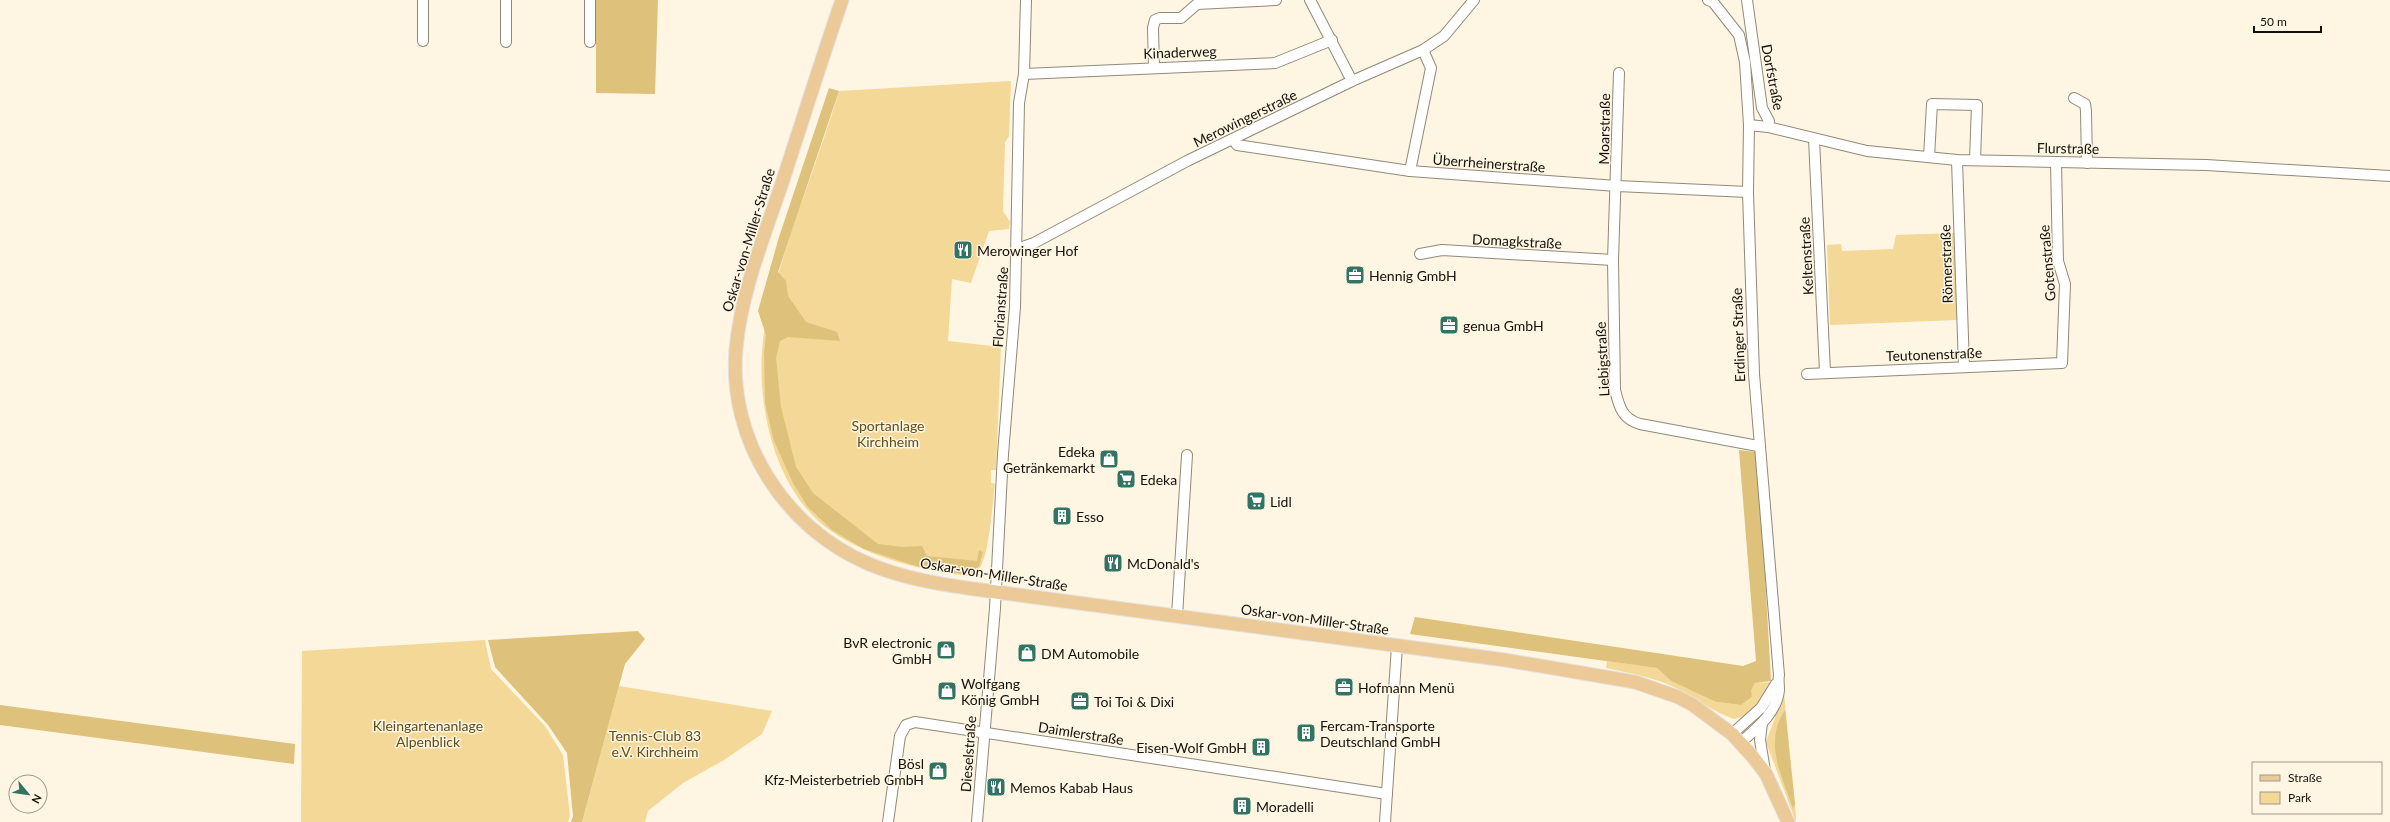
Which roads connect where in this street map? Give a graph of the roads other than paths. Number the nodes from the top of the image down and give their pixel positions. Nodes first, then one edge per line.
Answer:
1 (423, 0) edge
2 (506, 0) edge
3 (590, 0) edge
4 (842, 0) edge
5 (1026, 0) edge
6 (1276, 0) edge
7 (1310, 0) edge
8 (1474, 0) edge
9 (1747, 0) edge
10 (1712, 1) edge
11 (1750, 31) junction
12 (1739, 35) junction
13 (1332, 40) junction
14 (423, 41) dead end
15 (506, 42) dead end
16 (590, 42) dead end
17 (1422, 50) junction
18 (1154, 67) junction
19 (1619, 73) dead end
20 (1024, 74) junction
21 (1352, 81) junction
22 (2074, 98) dead end
23 (1750, 125) junction
24 (1768, 127) junction
25 (1814, 139) junction
26 (1233, 140) junction
27 (1929, 157) junction
28 (1956, 160) junction
29 (1975, 160) junction
30 (2056, 162) junction
31 (2088, 162) junction
32 (1410, 171) junction
33 (2390, 176) edge
34 (1617, 186) junction
35 (1748, 192) junction
36 (1017, 249) junction
37 (1420, 254) dead end
38 (1613, 260) junction
39 (2062, 363) joint
40 (1964, 367) junction
41 (1826, 372) junction
42 (1808, 374) dead end
43 (1758, 446) junction
44 (1187, 455) dead end
45 (996, 592) junction
46 (1177, 616) junction
47 (1397, 646) junction
48 (1778, 681) junction
49 (1762, 723) junction
50 (983, 731) junction
51 (1736, 738) junction
52 (1766, 774) junction
53 (1387, 794) junction
54 (888, 822) edge
55 (977, 822) edge
56 (1385, 822) edge
57 (1788, 822) edge

1 - 14 street
2 - 15 street
3 - 16 street
4 - 45 main road, Oskar-von-Miller-Straße
5 - 20 street, Florianstraße
6 - 18 street
7 - 13 street
8 - 17 street, Merowingerstraße
9 - 11 street, Dorfstraße
10 - 12 street, Erdinger Straße
11 - 12 street, Dorfstraße
11 - 24 street, Dorfstraße
12 - 23 street, Erdinger Straße
13 - 18 street, Kinaderweg
13 - 21 street
17 - 21 street, Merowingerstraße
17 - 32 street
18 - 20 street, Kinaderweg
19 - 34 street, Moarstraße
20 - 36 street, Florianstraße
21 - 26 street, Merowingerstraße
22 - 31 street
23 - 24 street, Flurstraße
23 - 35 street, Erdinger Straße
24 - 25 street, Flurstraße
25 - 27 street, Flurstraße
25 - 41 street, Keltenstraße
26 - 32 street, Überrheinerstraße
26 - 36 street, Merowingerstraße
27 - 28 street, Flurstraße
27 - 29 street
28 - 29 street, Flurstraße
28 - 40 street, Römerstraße
29 - 30 street, Flurstraße
30 - 31 street, Flurstraße
30 - 39 street, Gotenstraße
31 - 33 street, Flurstraße
32 - 34 street, Überrheinerstraße
34 - 35 street, Überrheinerstraße
34 - 38 street, Liebigstraße
35 - 43 street, Erdinger Straße
36 - 45 street, Florianstraße
37 - 38 street, Domagkstraße
38 - 43 street, Liebigstraße
39 - 40 street, Teutonenstraße
40 - 41 street, Teutonenstraße
41 - 42 street, Teutonenstraße
43 - 48 street, Erdinger Straße
44 - 46 street
45 - 46 main road, Oskar-von-Miller-Straße
45 - 50 street, Dieselstraße
46 - 47 main road, Oskar-von-Miller-Straße
47 - 51 main road, Oskar-von-Miller-Straße
47 - 53 street
48 - 49 street, Erdinger Straße
48 - 51 street
49 - 51 street, Erdinger Straße
49 - 52 street
50 - 53 street, Daimlerstraße
50 - 54 street, Daimlerstraße
50 - 55 street, Dieselstraße
51 - 52 main road, Oskar-von-Miller-Straße
52 - 57 main road, Oskar-von-Miller-Straße
53 - 56 street

